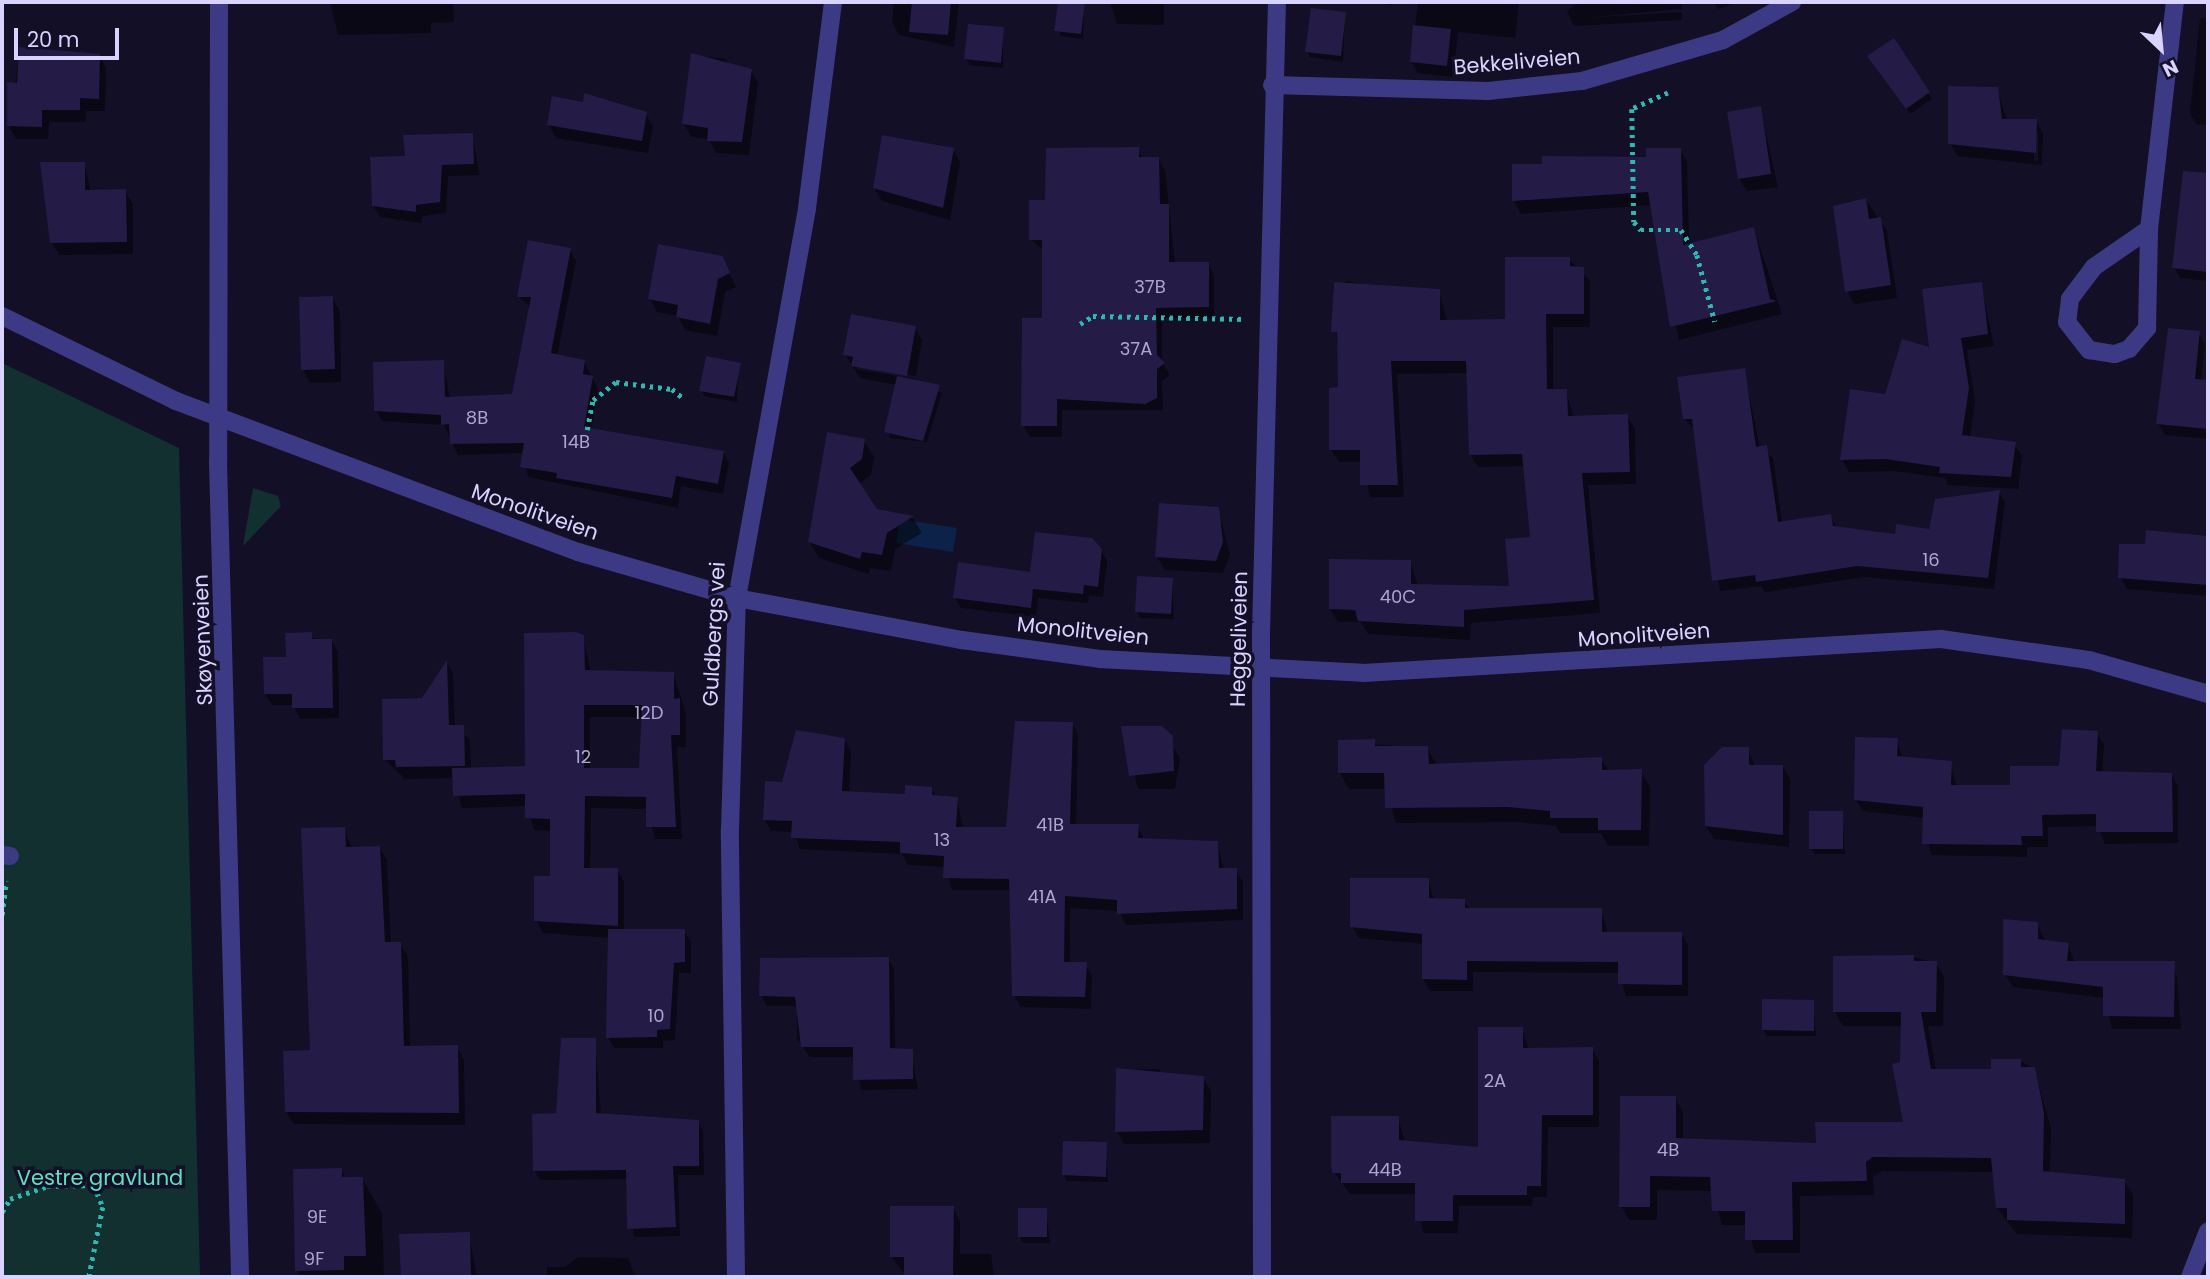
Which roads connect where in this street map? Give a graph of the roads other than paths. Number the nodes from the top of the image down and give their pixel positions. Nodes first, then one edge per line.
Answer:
1 (219, 2) edge
2 (833, 2) edge
3 (1277, 2) edge
4 (1792, 2) edge
5 (2175, 2) edge
6 (1272, 85) junction
7 (2150, 229) junction
8 (2, 316) edge
9 (219, 418) junction
10 (737, 598) junction
11 (1261, 668) junction
12 (2208, 694) edge
13 (2208, 1231) edge
14 (240, 1277) edge
15 (736, 1277) edge
16 (1262, 1277) edge
17 (2190, 1277) edge

1 - 9 street, Skøyenveien
2 - 10 street, Guldbergs vei
3 - 6 street, Heggeliveien
4 - 6 street, Bekkeliveien
5 - 7 street
6 - 11 street, Heggeliveien
7 - 7 street
8 - 9 street, Monolitveien
9 - 10 street, Monolitveien
9 - 14 street, Skøyenveien
10 - 11 street, Monolitveien
10 - 15 street, Guldbergs vei
11 - 12 street, Monolitveien
11 - 16 street, Heggeliveien
13 - 17 street

